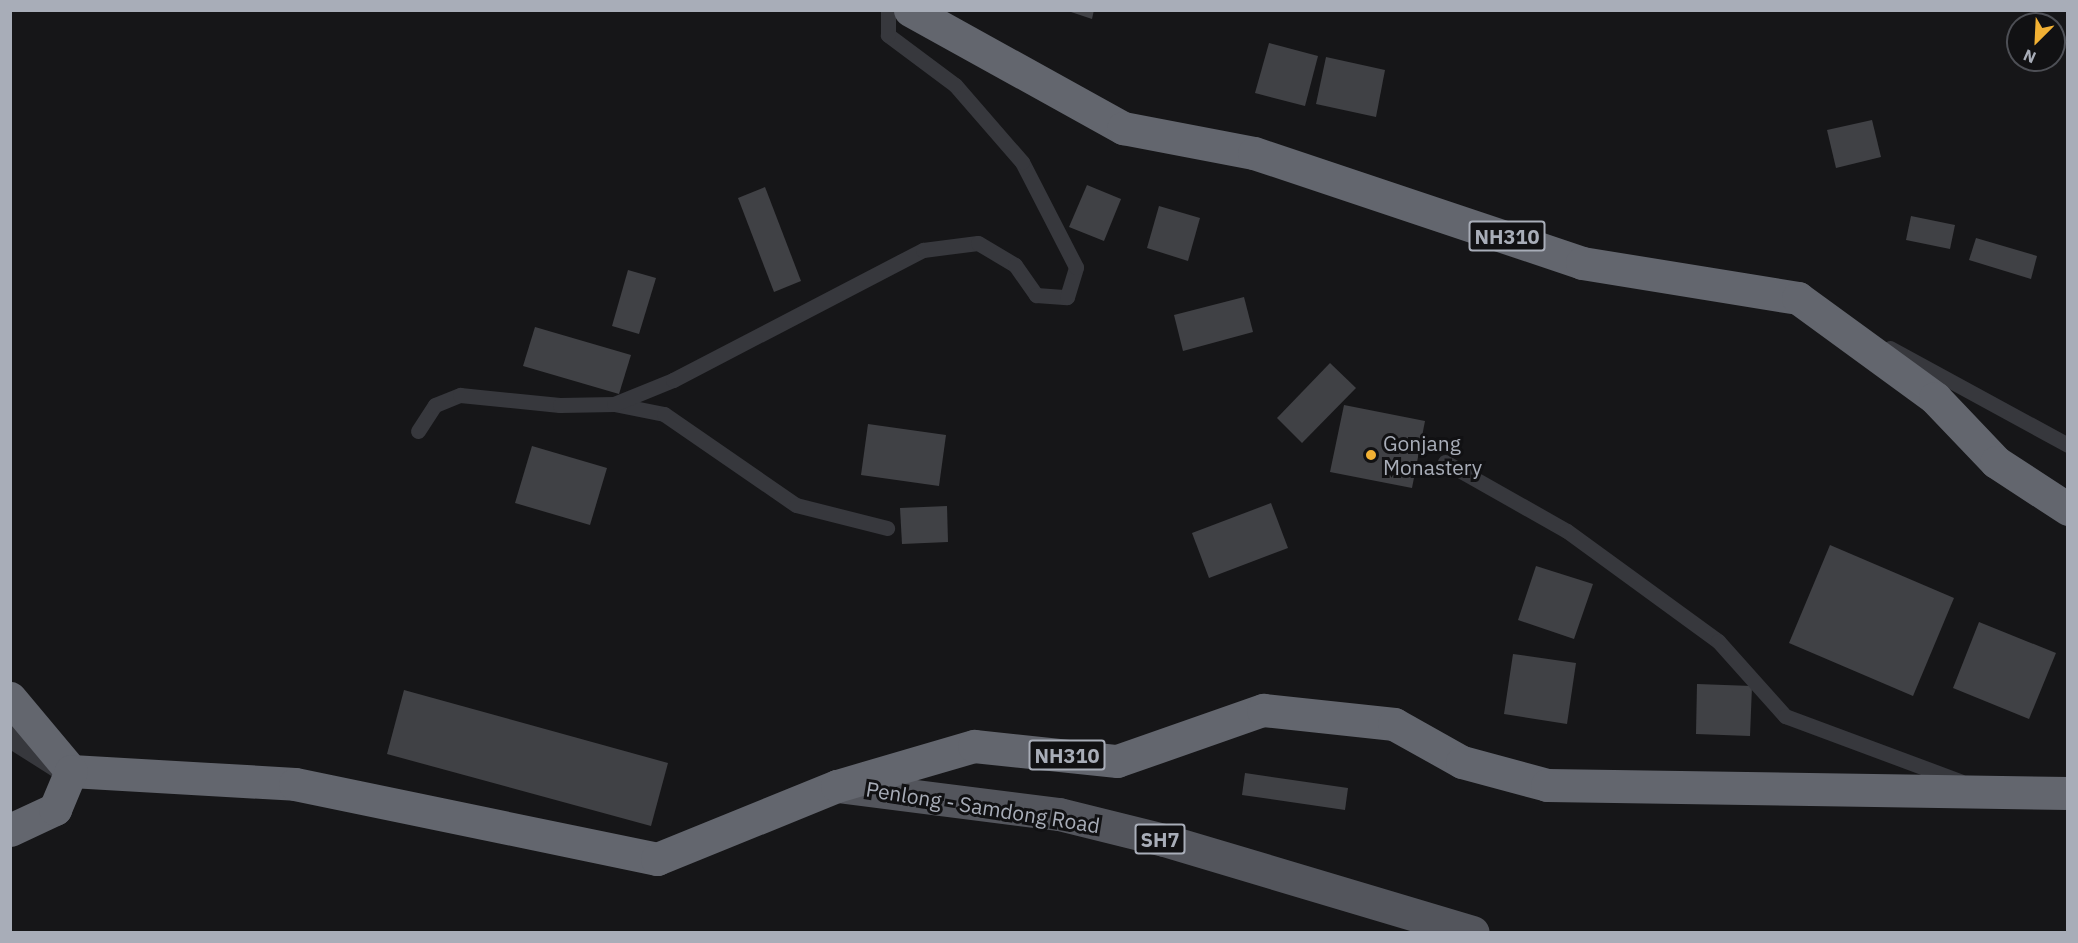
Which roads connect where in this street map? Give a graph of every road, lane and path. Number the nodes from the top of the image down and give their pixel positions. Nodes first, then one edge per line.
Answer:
1 (888, 10) edge
2 (910, 10) edge
3 (1798, 298) junction
4 (614, 404) junction
5 (418, 431) dead end
6 (2067, 445) edge
7 (1445, 462) dead end
8 (2067, 509) edge
9 (887, 528) dead end
10 (10, 698) edge
11 (10, 732) edge
12 (71, 771) junction
13 (837, 786) junction
14 (1983, 790) junction
15 (2067, 793) edge
16 (10, 830) edge
17 (1473, 933) edge

1 - 4 lane
2 - 3 highway, NH310
3 - 6 lane
3 - 8 highway, NH310
4 - 5 lane
4 - 9 lane
7 - 14 lane
10 - 12 highway
11 - 12 street
12 - 13 highway, NH310
12 - 16 highway
13 - 14 highway, NH310
13 - 17 main road, Penlong - Samdong Road / SH7
14 - 15 highway, NH310

